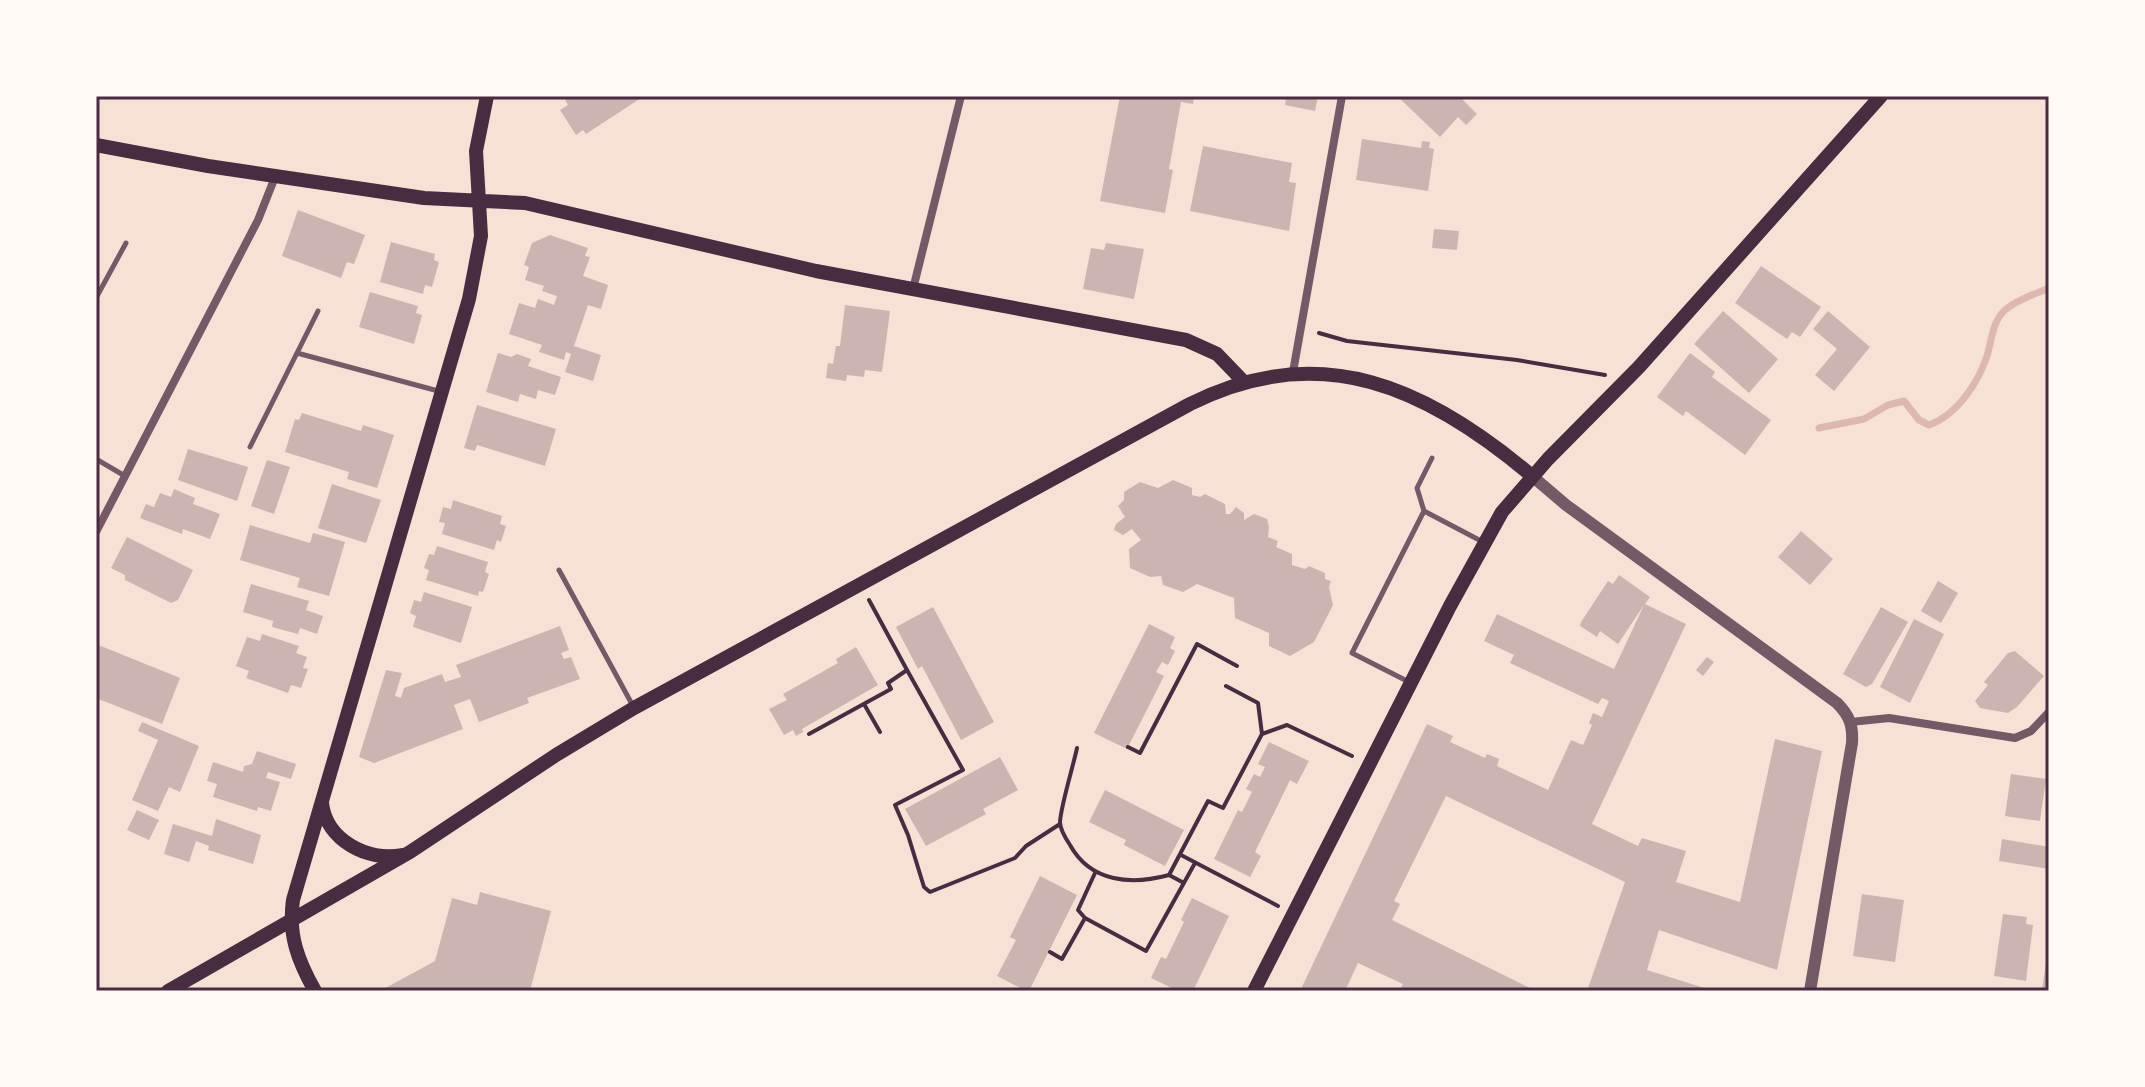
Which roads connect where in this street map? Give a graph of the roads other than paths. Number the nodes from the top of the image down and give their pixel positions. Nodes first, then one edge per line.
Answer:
1 (487, 96) edge
2 (961, 96) edge
3 (1342, 96) edge
4 (1881, 96) edge
5 (96, 145) edge
6 (275, 177) junction
7 (478, 200) junction
8 (126, 243) dead end
9 (913, 289) junction
10 (96, 298) edge
11 (318, 311) dead end
12 (297, 353) junction
13 (1293, 372) junction
14 (1243, 381) junction
15 (443, 392) junction
16 (250, 447) dead end
17 (1432, 458) dead end
18 (96, 459) edge
19 (125, 476) junction
20 (1532, 476) junction
21 (1424, 511) junction
22 (96, 532) edge
23 (1484, 543) junction
24 (559, 570) dead end
25 (1411, 683) junction
26 (634, 708) junction
27 (2049, 712) edge
28 (1851, 722) junction
29 (324, 788) junction
30 (410, 852) junction
31 (291, 922) junction
32 (1814, 990) edge
33 (168, 991) edge
34 (315, 991) edge
35 (1254, 991) edge

1 - 7 main road
2 - 9 street
3 - 13 street
4 - 20 main road
5 - 6 main road
6 - 7 main road
6 - 19 street
7 - 9 main road
7 - 15 main road
8 - 10 lane
9 - 14 main road
11 - 12 lane
12 - 15 lane
12 - 16 lane
13 - 14 main road
13 - 20 main road
14 - 26 main road
15 - 29 main road
17 - 21 lane
18 - 19 lane
19 - 22 street
20 - 23 main road
20 - 28 street
21 - 23 lane
21 - 25 lane
23 - 25 main road
24 - 26 lane
25 - 35 main road
26 - 30 main road
27 - 28 street
28 - 32 street
29 - 30 main road
29 - 31 main road
30 - 31 main road
31 - 33 main road
31 - 34 main road

